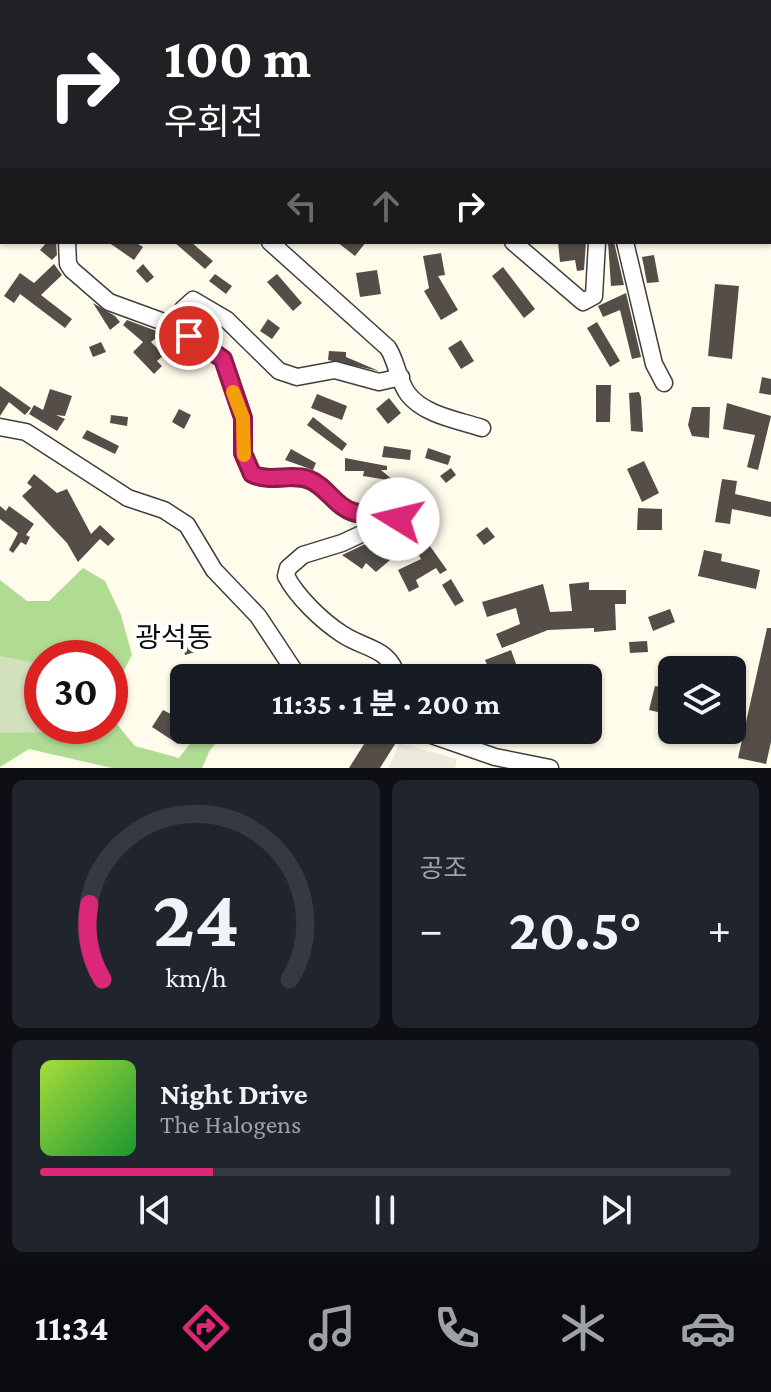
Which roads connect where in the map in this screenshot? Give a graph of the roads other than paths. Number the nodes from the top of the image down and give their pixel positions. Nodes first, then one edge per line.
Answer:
1 (67, 244) edge
2 (272, 244) edge
3 (515, 244) edge
4 (597, 244) edge
5 (625, 244) edge
6 (183, 329) junction
7 (401, 377) junction
8 (664, 383) dead end
9 (0, 427) edge
10 (482, 428) dead end
11 (290, 664) edge
12 (392, 664) edge
13 (457, 744) edge
14 (550, 768) edge

1 - 6 street
2 - 7 street
3 - 4 street
5 - 8 street
6 - 7 street
6 - 12 street
7 - 10 street
9 - 11 street
13 - 14 street

